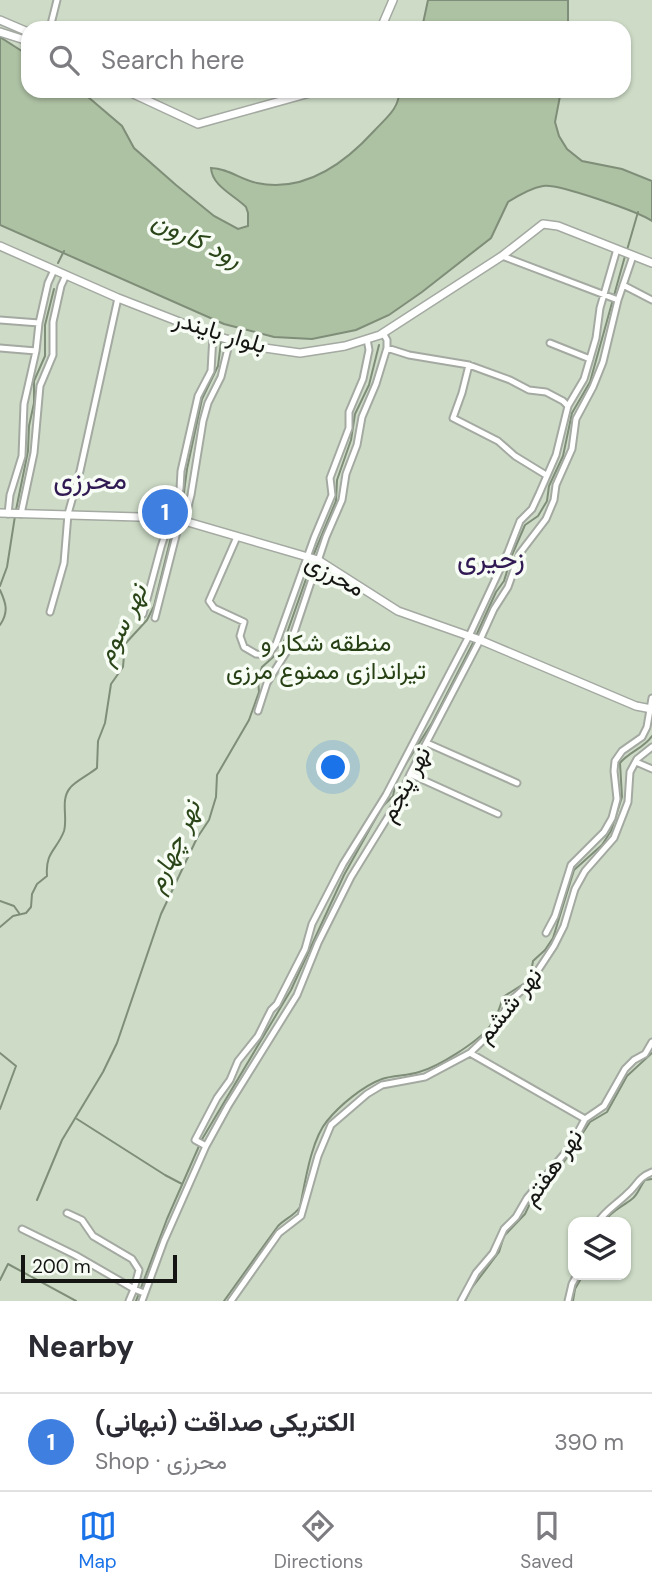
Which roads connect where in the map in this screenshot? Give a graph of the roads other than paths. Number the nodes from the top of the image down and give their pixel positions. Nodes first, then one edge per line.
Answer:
1 (57, 0) edge
2 (393, 0) edge
3 (0, 20) edge
4 (52, 21) edge
5 (384, 21) edge
6 (21, 29) edge
7 (0, 32) edge
8 (21, 39) edge
9 (142, 98) edge
10 (292, 98) edge
11 (0, 246) edge
12 (626, 253) junction
13 (502, 256) junction
14 (652, 263) edge
15 (54, 270) junction
16 (66, 275) junction
17 (623, 285) junction
18 (118, 298) junction
19 (612, 298) junction
20 (652, 300) edge
21 (0, 320) edge
22 (39, 323) junction
23 (383, 333) junction
24 (213, 335) junction
25 (368, 339) junction
26 (230, 340) junction
27 (551, 343) dead end
28 (0, 348) edge
29 (387, 348) junction
30 (36, 351) junction
31 (590, 359) junction
32 (469, 365) junction
33 (568, 406) junction
34 (546, 475) junction
35 (12, 514) edge
36 (68, 514) junction
37 (177, 519) junction
38 (237, 537) junction
39 (313, 559) junction
40 (50, 612) dead end
41 (143, 614) dead end
42 (155, 618) dead end
43 (475, 638) junction
44 (652, 698) edge
45 (651, 709) edge
46 (258, 711) dead end
47 (427, 743) junction
48 (652, 747) edge
49 (636, 762) junction
50 (652, 769) edge
51 (410, 774) junction
52 (517, 783) dead end
53 (498, 814) dead end
54 (546, 933) dead end
55 (652, 1042) edge
56 (470, 1053) junction
57 (235, 1083) junction
58 (585, 1119) junction
59 (202, 1144) junction
60 (652, 1172) edge
61 (67, 1213) dead end
62 (602, 1217) edge
63 (22, 1229) dead end
64 (574, 1280) edge
65 (139, 1291) junction
66 (129, 1301) edge
67 (142, 1301) edge
68 (231, 1301) edge
69 (461, 1301) edge
70 (568, 1301) edge

1 - 4 street
2 - 5 street
3 - 6 street
7 - 8 street
9 - 10 street
11 - 15 street, بلوار بایندر
12 - 13 street, بلوار بایندر
12 - 14 street
12 - 17 street, نهر پنجم
12 - 19 street, نهر پنجم
13 - 19 street
13 - 23 street, بلوار بایندر
15 - 16 street, بلوار بایندر
15 - 22 street
16 - 18 street, بلوار بایندر
16 - 35 street
17 - 19 street, نهر پنجم
17 - 20 street
18 - 24 street, بلوار بایندر
18 - 36 street
19 - 31 street, نهر پنجم
19 - 43 street, نهر پنجم
21 - 22 street
22 - 30 street
23 - 25 street, بلوار بایندر
23 - 29 street
24 - 26 street, بلوار بایندر
24 - 37 street
25 - 26 street, بلوار بایندر
25 - 39 street
26 - 37 street
27 - 31 street
28 - 30 street
29 - 32 street
29 - 39 street
30 - 35 street
31 - 33 street, نهر پنجم
32 - 33 street
32 - 34 street
33 - 34 street, نهر پنجم
34 - 43 street, نهر پنجم
35 - 36 street, محرزی
36 - 37 street, محرزی
36 - 40 street
37 - 38 street, محرزی
37 - 41 street
37 - 42 street
38 - 39 street, محرزی
38 - 39 street
39 - 43 street, محرزی
39 - 46 street
43 - 45 street, محرزی
43 - 47 street, نهر پنجم
43 - 57 street, نهر پنجم
44 - 45 street
45 - 54 street
47 - 51 street, نهر پنجم
47 - 52 street
48 - 49 street
49 - 50 street
49 - 56 street, نهر ششم
51 - 53 street
51 - 57 street, نهر پنجم
55 - 58 street, نهر هفتم
56 - 58 street
56 - 68 street, نهر ششم
57 - 59 street, نهر پنجم
57 - 59 street, نهر پنجم
58 - 69 street, نهر هفتم
59 - 65 street, نهر پنجم
60 - 62 street
61 - 65 street
63 - 65 street
64 - 70 street
65 - 66 street
65 - 67 street, نهر پنجم

